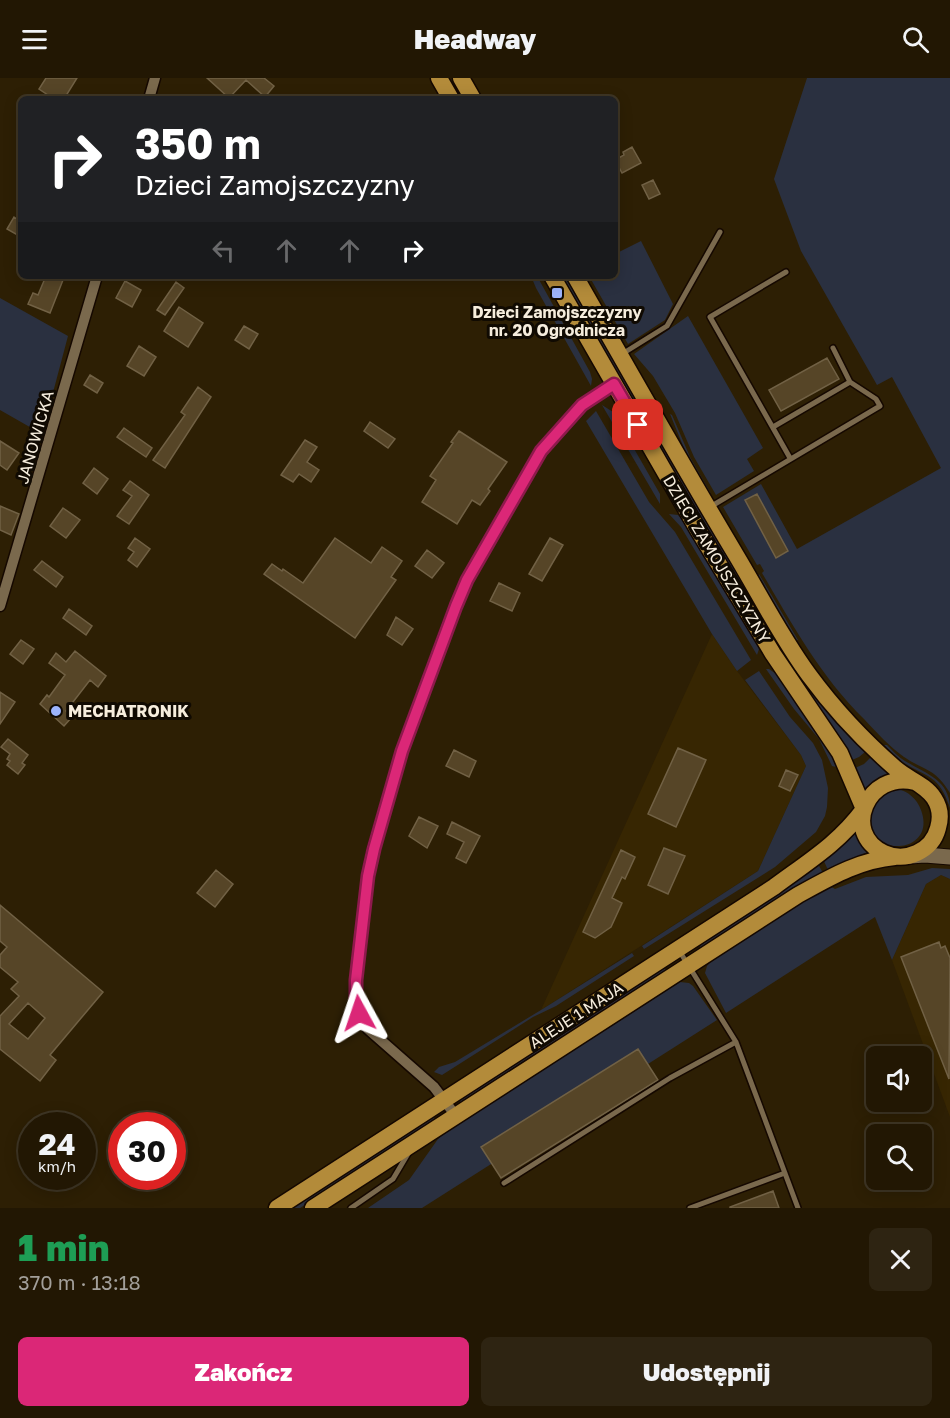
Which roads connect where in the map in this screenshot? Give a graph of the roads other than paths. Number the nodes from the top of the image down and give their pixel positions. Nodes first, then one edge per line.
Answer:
1 (155, 78) edge
2 (439, 78) edge
3 (461, 78) edge
4 (150, 96) edge
5 (449, 96) edge
6 (471, 96) edge
7 (720, 232) dead end
8 (786, 273) dead end
9 (96, 279) edge
10 (554, 279) edge
11 (577, 279) edge
12 (833, 348) dead end
13 (621, 355) junction
14 (850, 382) junction
15 (614, 384) junction
16 (773, 427) junction
17 (790, 458) junction
18 (708, 508) junction
19 (0, 606) edge
20 (915, 782) junction
21 (938, 806) junction
22 (864, 809) junction
23 (950, 825) edge
24 (903, 856) junction
25 (950, 857) edge
26 (678, 949) junction
27 (688, 966) junction
28 (736, 1042) junction
29 (445, 1100) junction
30 (456, 1116) junction
31 (414, 1143) junction
32 (785, 1173) junction
33 (504, 1183) dead end
34 (277, 1208) edge
35 (313, 1208) edge
36 (351, 1208) edge
37 (690, 1208) edge
38 (798, 1208) edge

1 - 4 street
2 - 5 main road
3 - 6 main road
7 - 13 lane
8 - 16 lane
9 - 19 street, JANOWICKA
10 - 15 main road, DZIECI ZAMOJSZCZYZNY
11 - 13 main road, DZIECI ZAMOJSZCZYZNY
12 - 14 lane
13 - 18 main road, DZIECI ZAMOJSZCZYZNY
14 - 16 lane
14 - 17 lane
15 - 22 main road, DZIECI ZAMOJSZCZYZNY
15 - 29 street
16 - 17 lane
17 - 18 lane
18 - 20 main road, DZIECI ZAMOJSZCZYZNY
20 - 21 main road
20 - 22 main road
21 - 23 street
21 - 24 main road
22 - 24 main road
22 - 26 main road, ALEJE 1 MAJA
24 - 25 street
24 - 27 main road, ALEJE 1 MAJA
26 - 27 lane
26 - 29 main road, ALEJE 1 MAJA
27 - 28 lane
27 - 30 main road, ALEJE 1 MAJA
28 - 32 lane
28 - 33 lane
29 - 30 street
29 - 34 main road, ALEJE 1 MAJA
30 - 31 main road, ALEJE 1 MAJA
31 - 35 main road, ALEJE 1 MAJA
31 - 36 lane
32 - 37 lane
32 - 38 lane

